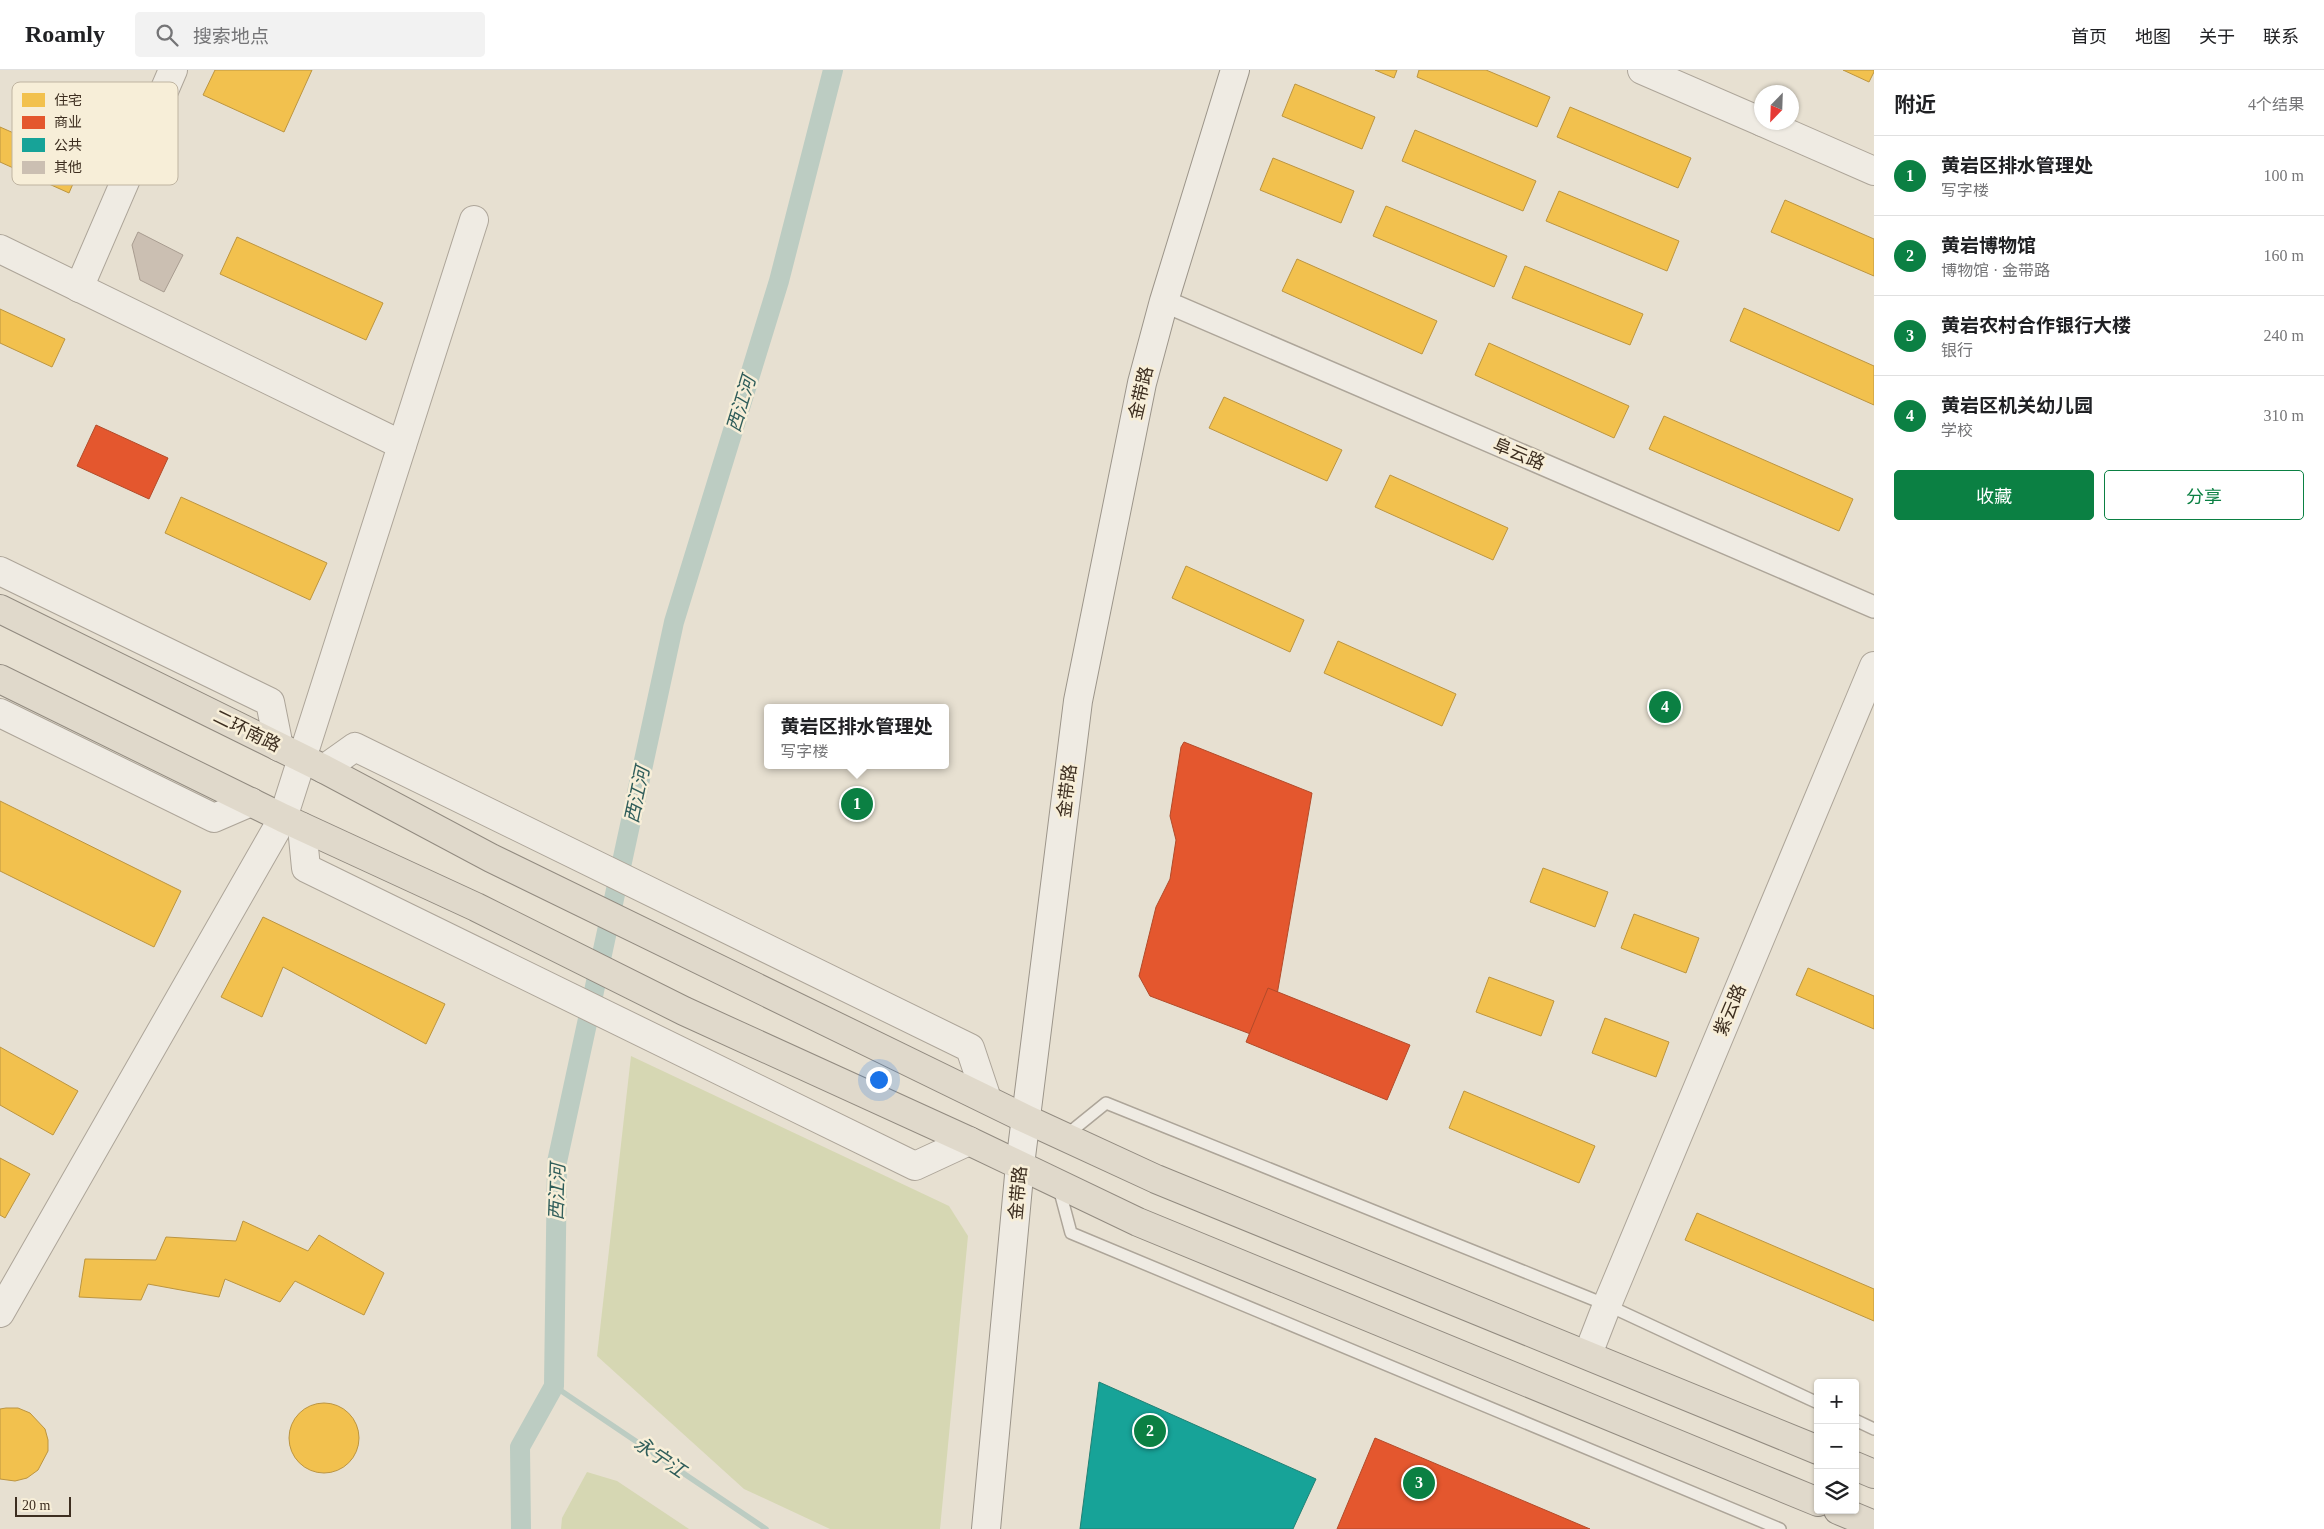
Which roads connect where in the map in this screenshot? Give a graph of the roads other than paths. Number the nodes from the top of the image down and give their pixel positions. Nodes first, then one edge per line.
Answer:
1 (173, 70) edge
2 (1236, 70) edge
3 (1642, 70) edge
4 (168, 82) edge
5 (1754, 119) edge
6 (1780, 130) edge
7 (1874, 171) edge
8 (123, 185) edge
9 (474, 220) dead end
10 (0, 249) edge
11 (79, 288) junction
12 (1164, 301) junction
13 (402, 445) junction
14 (0, 571) edge
15 (1874, 607) edge
16 (0, 609) edge
17 (1874, 666) edge
18 (0, 679) edge
19 (0, 713) edge
20 (302, 758) junction
21 (251, 802) junction
22 (292, 823) junction
23 (987, 1099) junction
24 (1026, 1119) junction
25 (1064, 1137) junction
26 (969, 1141) junction
27 (1020, 1165) junction
28 (1058, 1183) junction
29 (1607, 1305) junction
30 (0, 1313) edge
31 (1588, 1354) junction
32 (1814, 1401) edge
33 (1859, 1422) edge
34 (1874, 1429) edge
35 (1814, 1448) edge
36 (1859, 1468) edge
37 (1874, 1474) edge
38 (1814, 1500) edge
39 (1848, 1514) edge
40 (1874, 1525) edge
41 (986, 1529) edge
42 (1780, 1529) edge

1 - 4 street
2 - 12 street, 金带路
3 - 5 street
6 - 7 street
8 - 11 street
9 - 13 street
10 - 11 street
11 - 13 street
12 - 15 street, 阜云路
12 - 24 street, 金带路
13 - 20 street
14 - 20 street
16 - 20 highway, 二环南路
17 - 29 street, 紫云路
18 - 21 highway
19 - 21 street
20 - 22 street
20 - 23 highway, 二环南路
20 - 23 street
21 - 22 highway
22 - 26 highway
22 - 26 street
22 - 30 street
23 - 24 highway, 二环南路
24 - 25 highway, 二环南路
24 - 27 street, 金带路
25 - 29 lane
25 - 31 highway, 二环南路
26 - 27 highway
27 - 28 highway
27 - 41 street, 金带路
28 - 38 highway
28 - 42 lane
29 - 31 street, 紫云路
29 - 32 lane
31 - 35 highway, 二环南路
33 - 34 lane
36 - 37 highway
39 - 40 highway

